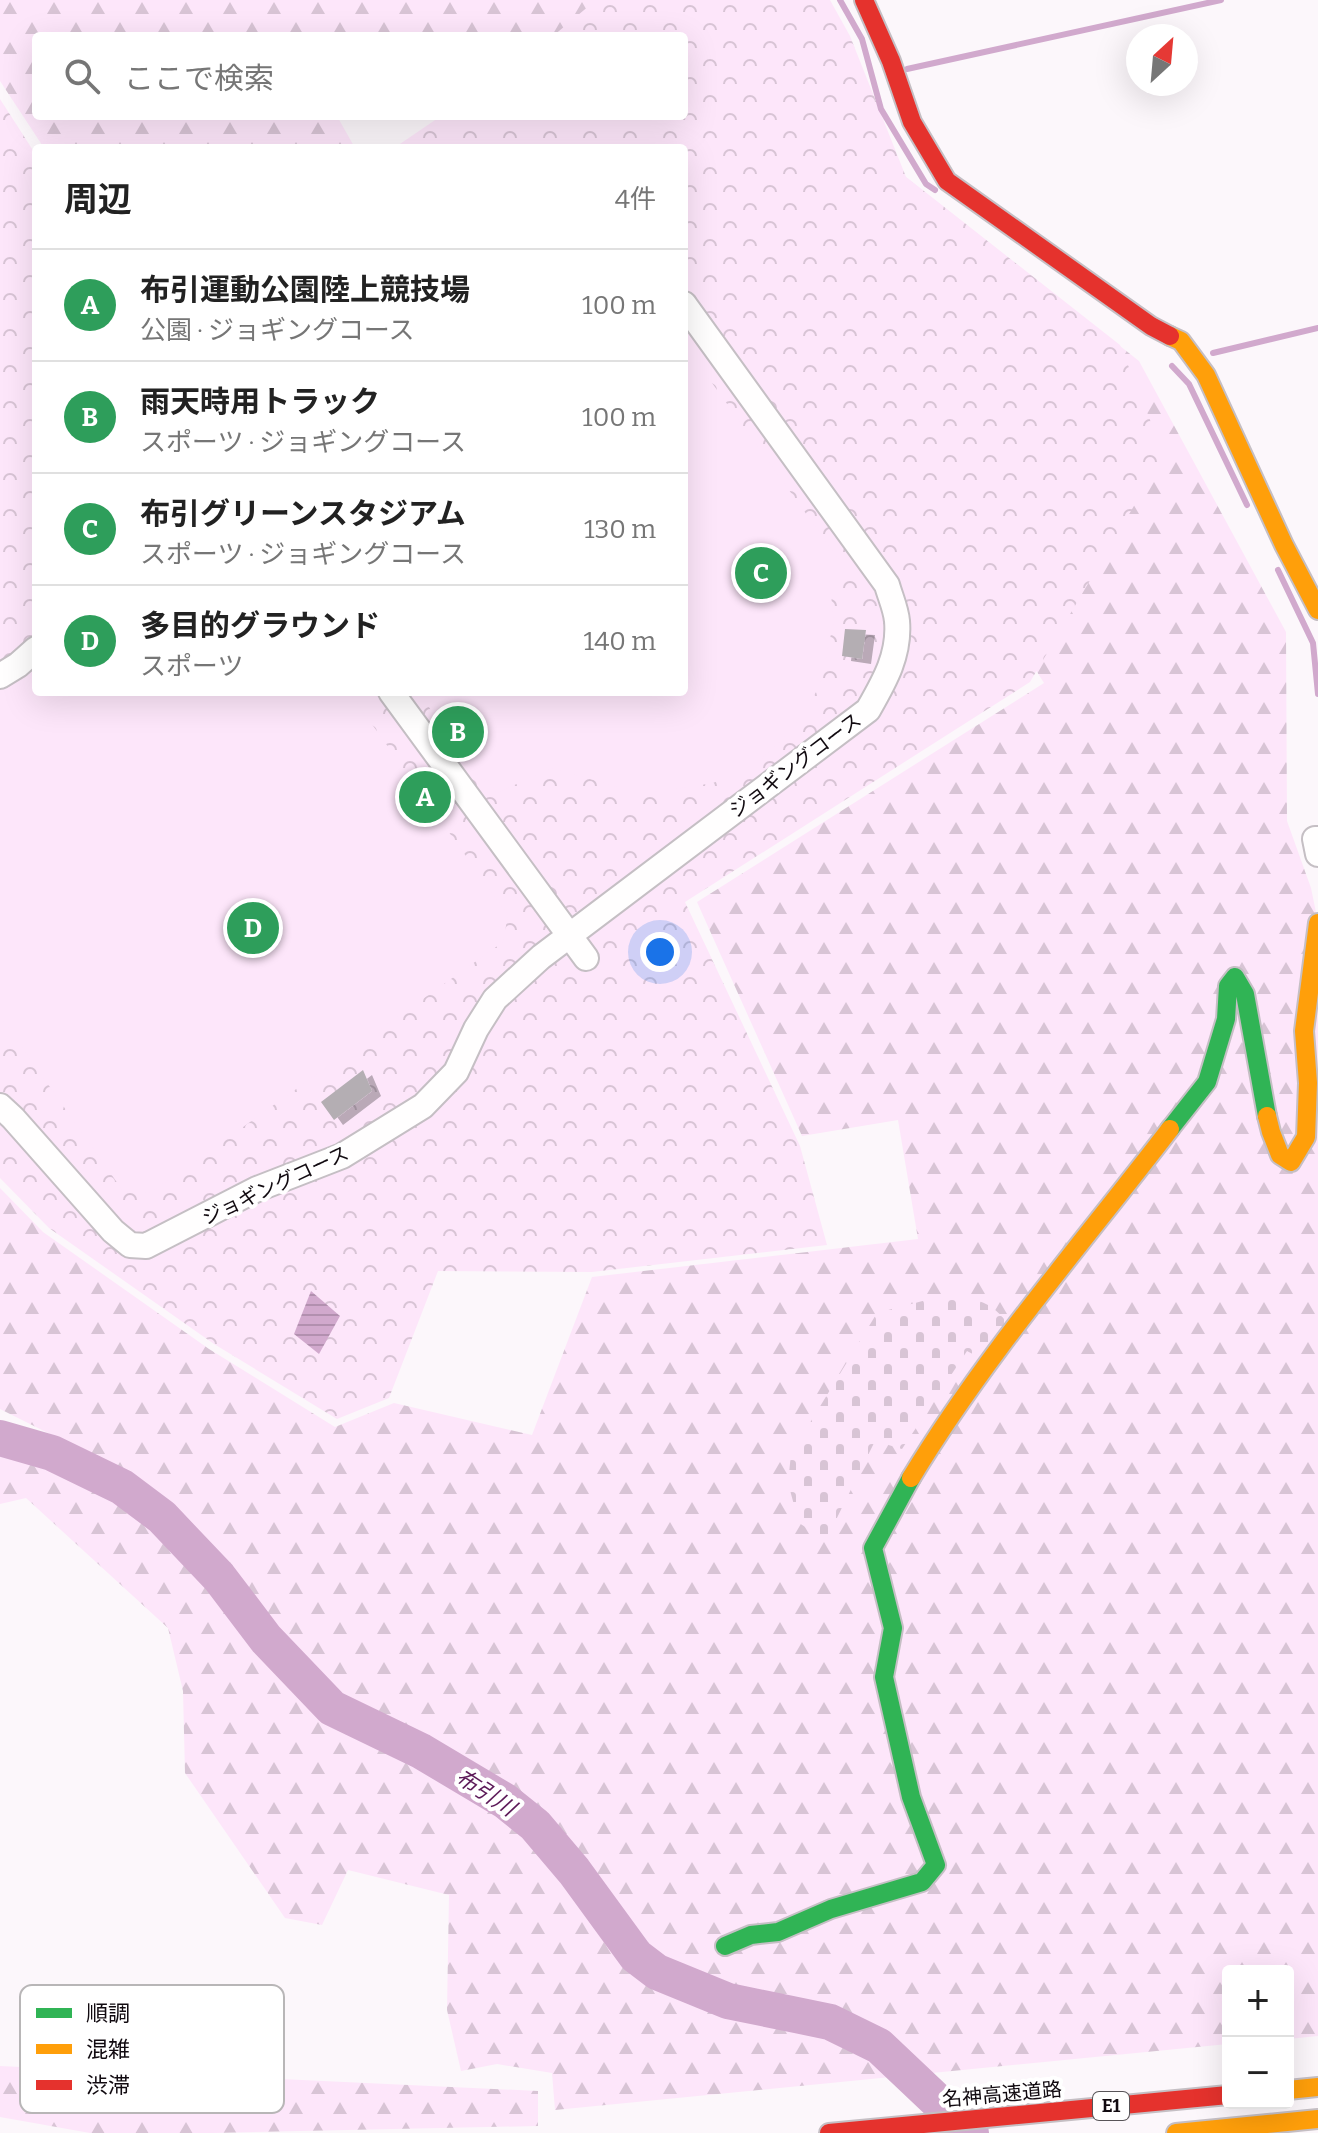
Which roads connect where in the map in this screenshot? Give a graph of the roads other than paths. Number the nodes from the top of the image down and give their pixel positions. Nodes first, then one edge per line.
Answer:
1 (864, 0) edge
2 (688, 310) edge
3 (1318, 610) edge
4 (32, 653) edge
5 (0, 676) edge
6 (394, 696) edge
7 (1318, 839) edge
8 (1318, 854) edge
9 (1318, 923) edge
10 (570, 935) junction
11 (586, 958) dead end
12 (0, 1106) edge
13 (725, 1946) dead end
14 (1318, 2087) edge
15 (1294, 2089) edge
16 (1222, 2096) edge
17 (1318, 2119) edge
18 (829, 2133) edge
19 (1176, 2133) edge

1 - 3 main road
2 - 10 street, ジョギングコース
4 - 5 street
6 - 10 street
7 - 8 street
9 - 13 main road
10 - 11 street
10 - 12 street, ジョギングコース
14 - 15 main road
16 - 18 main road, 名神高速道路 / E1
17 - 19 main road

